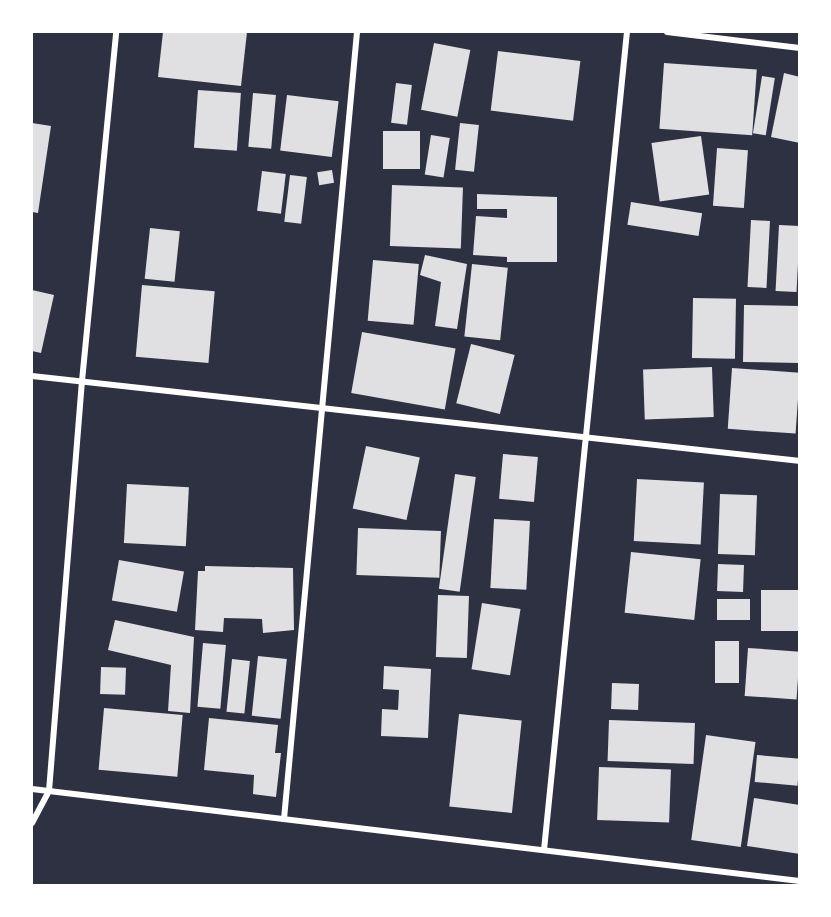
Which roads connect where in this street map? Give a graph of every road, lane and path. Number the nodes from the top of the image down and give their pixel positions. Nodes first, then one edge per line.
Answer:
1 (116, 32) edge
2 (357, 32) edge
3 (627, 32) edge
4 (668, 32) edge
5 (800, 48) edge
6 (32, 376) edge
7 (82, 381) junction
8 (322, 408) junction
9 (586, 438) junction
10 (800, 461) edge
11 (32, 789) edge
12 (49, 791) junction
13 (284, 819) junction
14 (32, 823) edge
15 (544, 850) junction
16 (800, 881) edge

1 - 7 street
2 - 8 street
3 - 9 street
4 - 5 street
6 - 7 street
7 - 8 street
7 - 12 street
8 - 9 street
8 - 13 street
9 - 10 street
9 - 15 street
11 - 12 street
12 - 13 street
12 - 14 street
13 - 15 street
15 - 16 street

